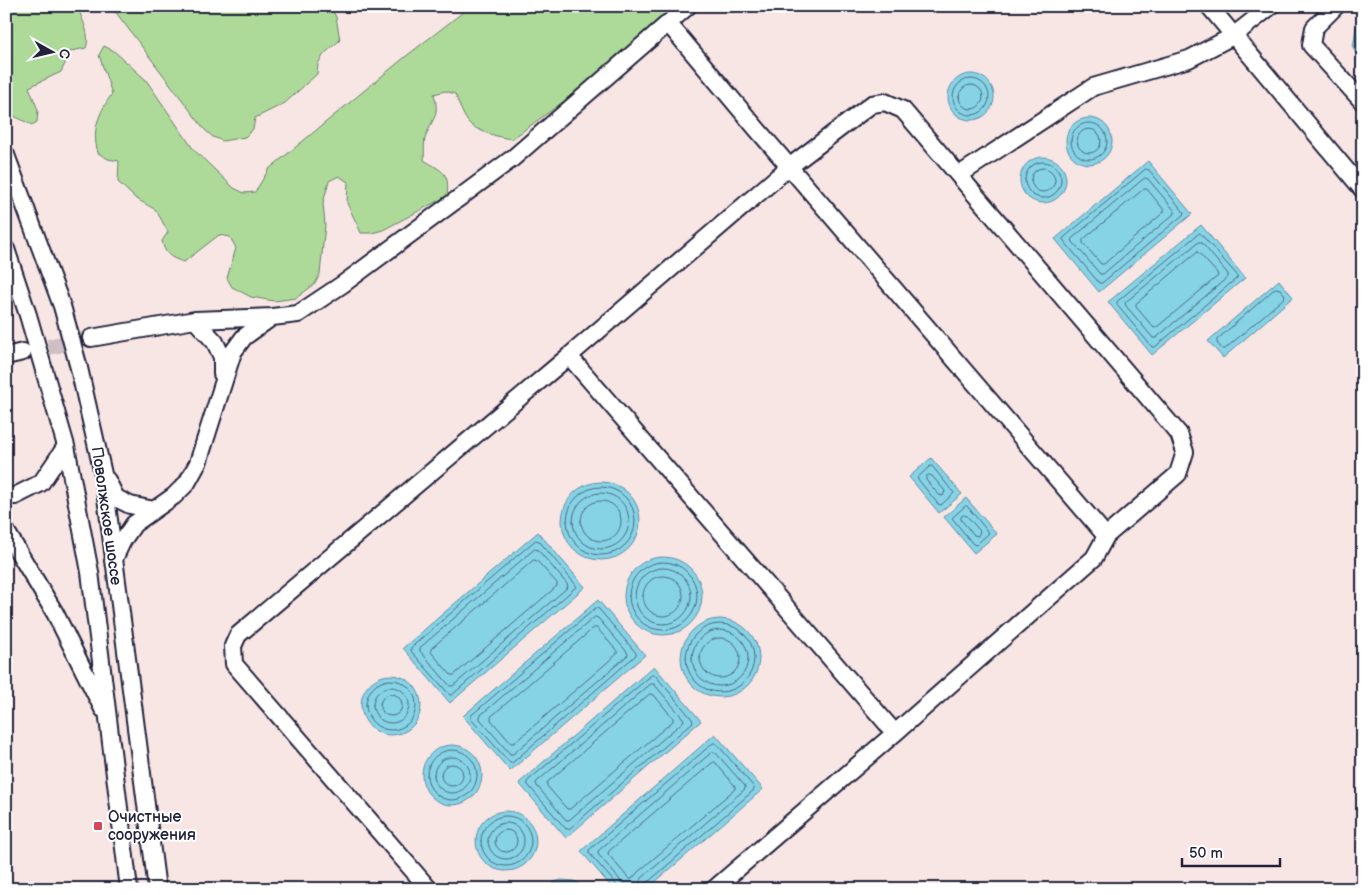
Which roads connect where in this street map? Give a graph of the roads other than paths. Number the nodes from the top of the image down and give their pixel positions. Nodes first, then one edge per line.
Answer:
1 (688, 6) edge
2 (1209, 6) edge
3 (1271, 6) edge
4 (1336, 6) edge
5 (668, 23) junction
6 (1233, 36) junction
7 (1363, 102) edge
8 (6, 155) edge
9 (789, 167) junction
10 (959, 175) junction
11 (1363, 190) edge
12 (6, 249) edge
13 (272, 317) junction
14 (195, 320) junction
15 (91, 338) tunnel mouth
16 (23, 352) tunnel mouth
17 (6, 356) edge
18 (569, 356) junction
19 (222, 386) junction
20 (66, 446) junction
21 (103, 474) junction
22 (6, 496) edge
23 (154, 510) junction
24 (6, 531) edge
25 (1106, 536) junction
26 (113, 561) junction
27 (109, 719) junction
28 (895, 733) junction
29 (129, 889) edge
30 (156, 889) edge
31 (429, 889) edge
32 (714, 889) edge

1 - 5 street
2 - 6 street
3 - 6 street
4 - 7 street
5 - 9 street
5 - 13 street
6 - 10 street
6 - 11 street
8 - 21 street, Поволжское шоссе
9 - 10 street
9 - 18 street
9 - 25 street
10 - 25 street
12 - 20 street, Поволжское шоссе
13 - 14 street
13 - 19 street
14 - 15 street
14 - 19 street
16 - 17 street
18 - 28 street
18 - 31 street
19 - 23 street
20 - 22 street
20 - 27 street, Поволжское шоссе
21 - 23 street
21 - 26 street, Поволжское шоссе
23 - 26 street
24 - 27 street
25 - 28 street
26 - 30 street, Поволжское шоссе
27 - 29 street, Поволжское шоссе
28 - 32 street

